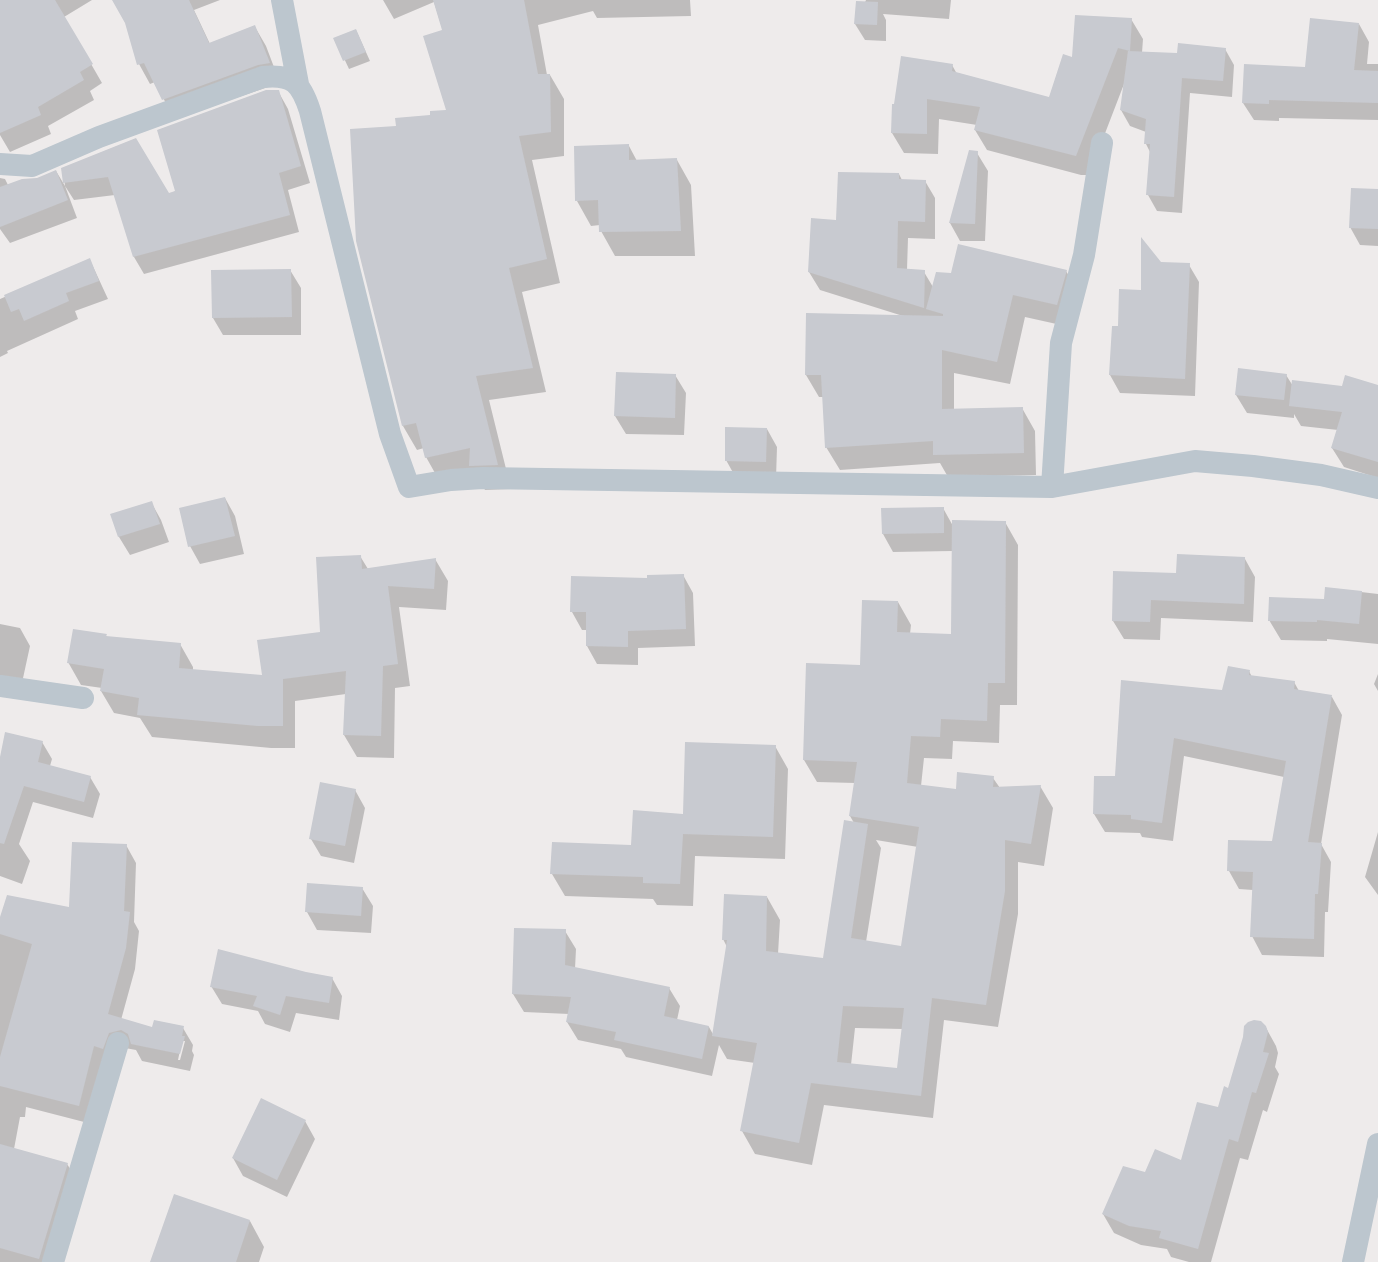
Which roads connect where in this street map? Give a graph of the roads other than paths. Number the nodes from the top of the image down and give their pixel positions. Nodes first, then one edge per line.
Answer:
1 (282, 0) edge
2 (298, 84) junction
3 (1102, 143) dead end
4 (0, 164) edge
5 (1052, 487) junction
6 (1378, 488) edge
7 (0, 686) edge
8 (83, 698) dead end
9 (118, 1043) dead end
10 (1378, 1144) edge
11 (53, 1262) edge
12 (1353, 1262) edge

1 - 2 street
2 - 4 street
2 - 5 street
3 - 5 street
5 - 6 street
7 - 8 street
9 - 11 street
10 - 12 street

